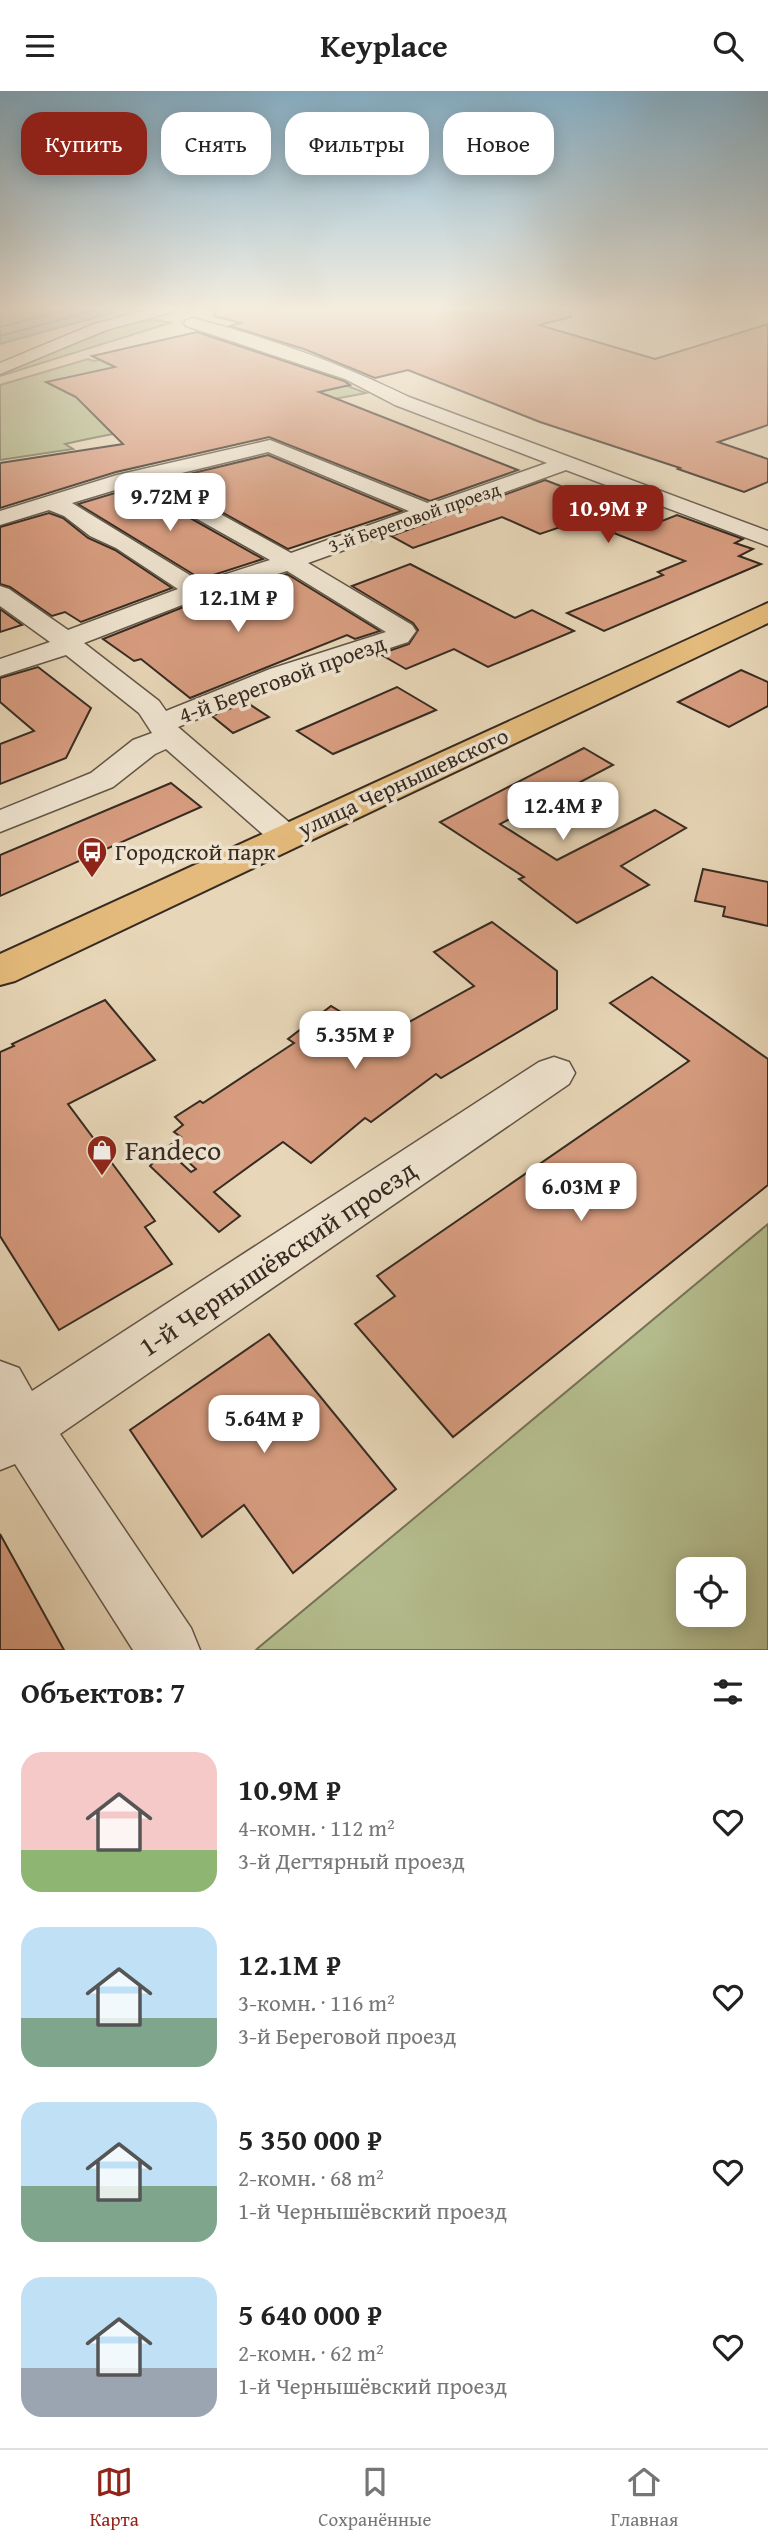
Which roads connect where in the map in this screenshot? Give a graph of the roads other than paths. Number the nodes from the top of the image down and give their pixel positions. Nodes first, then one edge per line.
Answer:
1 (362, 381) edge
2 (567, 463) junction
3 (138, 477) junction
4 (51, 503) junction
5 (430, 512) junction
6 (0, 518) edge
7 (768, 539) edge
8 (289, 561) junction
9 (197, 591) junction
10 (0, 594) edge
11 (768, 612) edge
12 (66, 643) junction
13 (0, 669) edge
14 (165, 730) junction
15 (0, 821) edge
16 (286, 837) junction
17 (0, 971) edge
18 (554, 1073) dead end
19 (8, 1419) edge
20 (169, 1650) edge

1 - 2 street
2 - 5 street, 3-й Береговой проезд
2 - 7 street
3 - 4 street
3 - 5 street
3 - 8 street
4 - 6 street
4 - 9 street
5 - 8 street, 3-й Береговой проезд
8 - 9 street, 3-й Береговой проезд
8 - 14 street, 4-й Береговой проезд
9 - 12 street, 3-й Береговой проезд
10 - 12 street
11 - 16 main road, улица Чернышевского
12 - 13 street, 3-й Береговой проезд
12 - 14 street
14 - 15 street, 4-й Береговой проезд
14 - 16 street
16 - 17 main road, улица Чернышевского
18 - 19 street, 1-й Чернышёвский проезд
19 - 20 street

